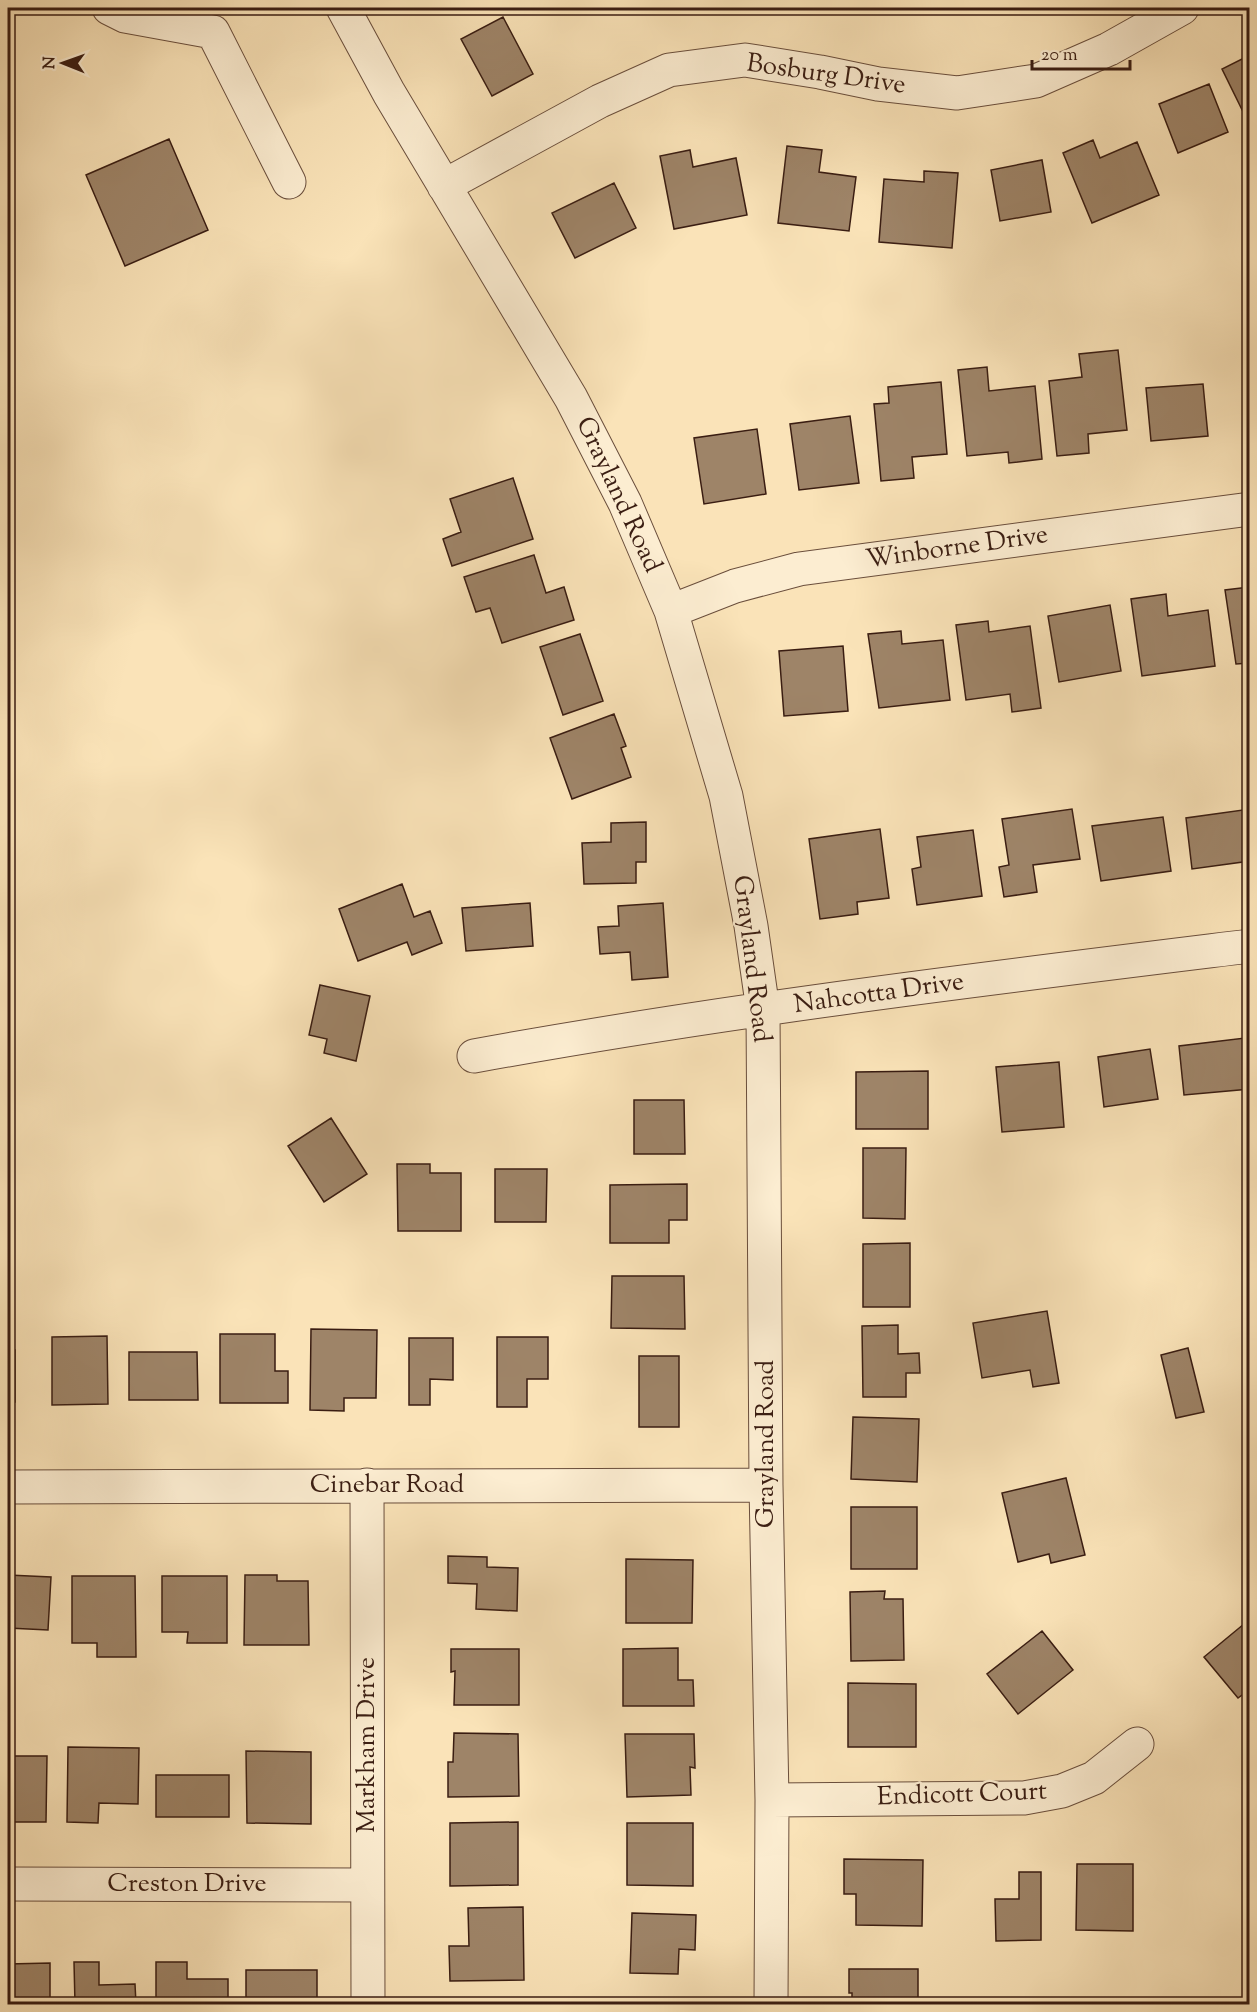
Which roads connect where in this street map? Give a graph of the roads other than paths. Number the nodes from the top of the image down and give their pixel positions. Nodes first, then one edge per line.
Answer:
1 (109, 8) edge
2 (343, 8) edge
3 (1182, 8) edge
4 (289, 182) dead end
5 (444, 186) junction
6 (1250, 509) edge
7 (671, 611) junction
8 (1250, 946) edge
9 (763, 1010) junction
10 (474, 1056) dead end
11 (368, 1485) junction
12 (766, 1485) junction
13 (8, 1486) edge
14 (1137, 1744) dead end
15 (772, 1800) junction
16 (8, 1884) edge
17 (368, 1885) junction
18 (368, 2004) edge
19 (771, 2004) edge

1 - 4 street
2 - 5 street, Grayland Road
3 - 5 street, Bosburg Drive
5 - 7 street, Grayland Road
6 - 7 street, Winborne Drive
7 - 9 street, Grayland Road
8 - 9 street, Nahcotta Drive
9 - 10 street, Nahcotta Drive
9 - 12 street, Grayland Road
11 - 12 street, Cinebar Road
11 - 13 street, Cinebar Road
11 - 17 street, Markham Drive
12 - 15 street, Grayland Road
14 - 15 street, Endicott Court
15 - 19 street, Grayland Road
16 - 17 street, Creston Drive
17 - 18 street, Markham Drive

